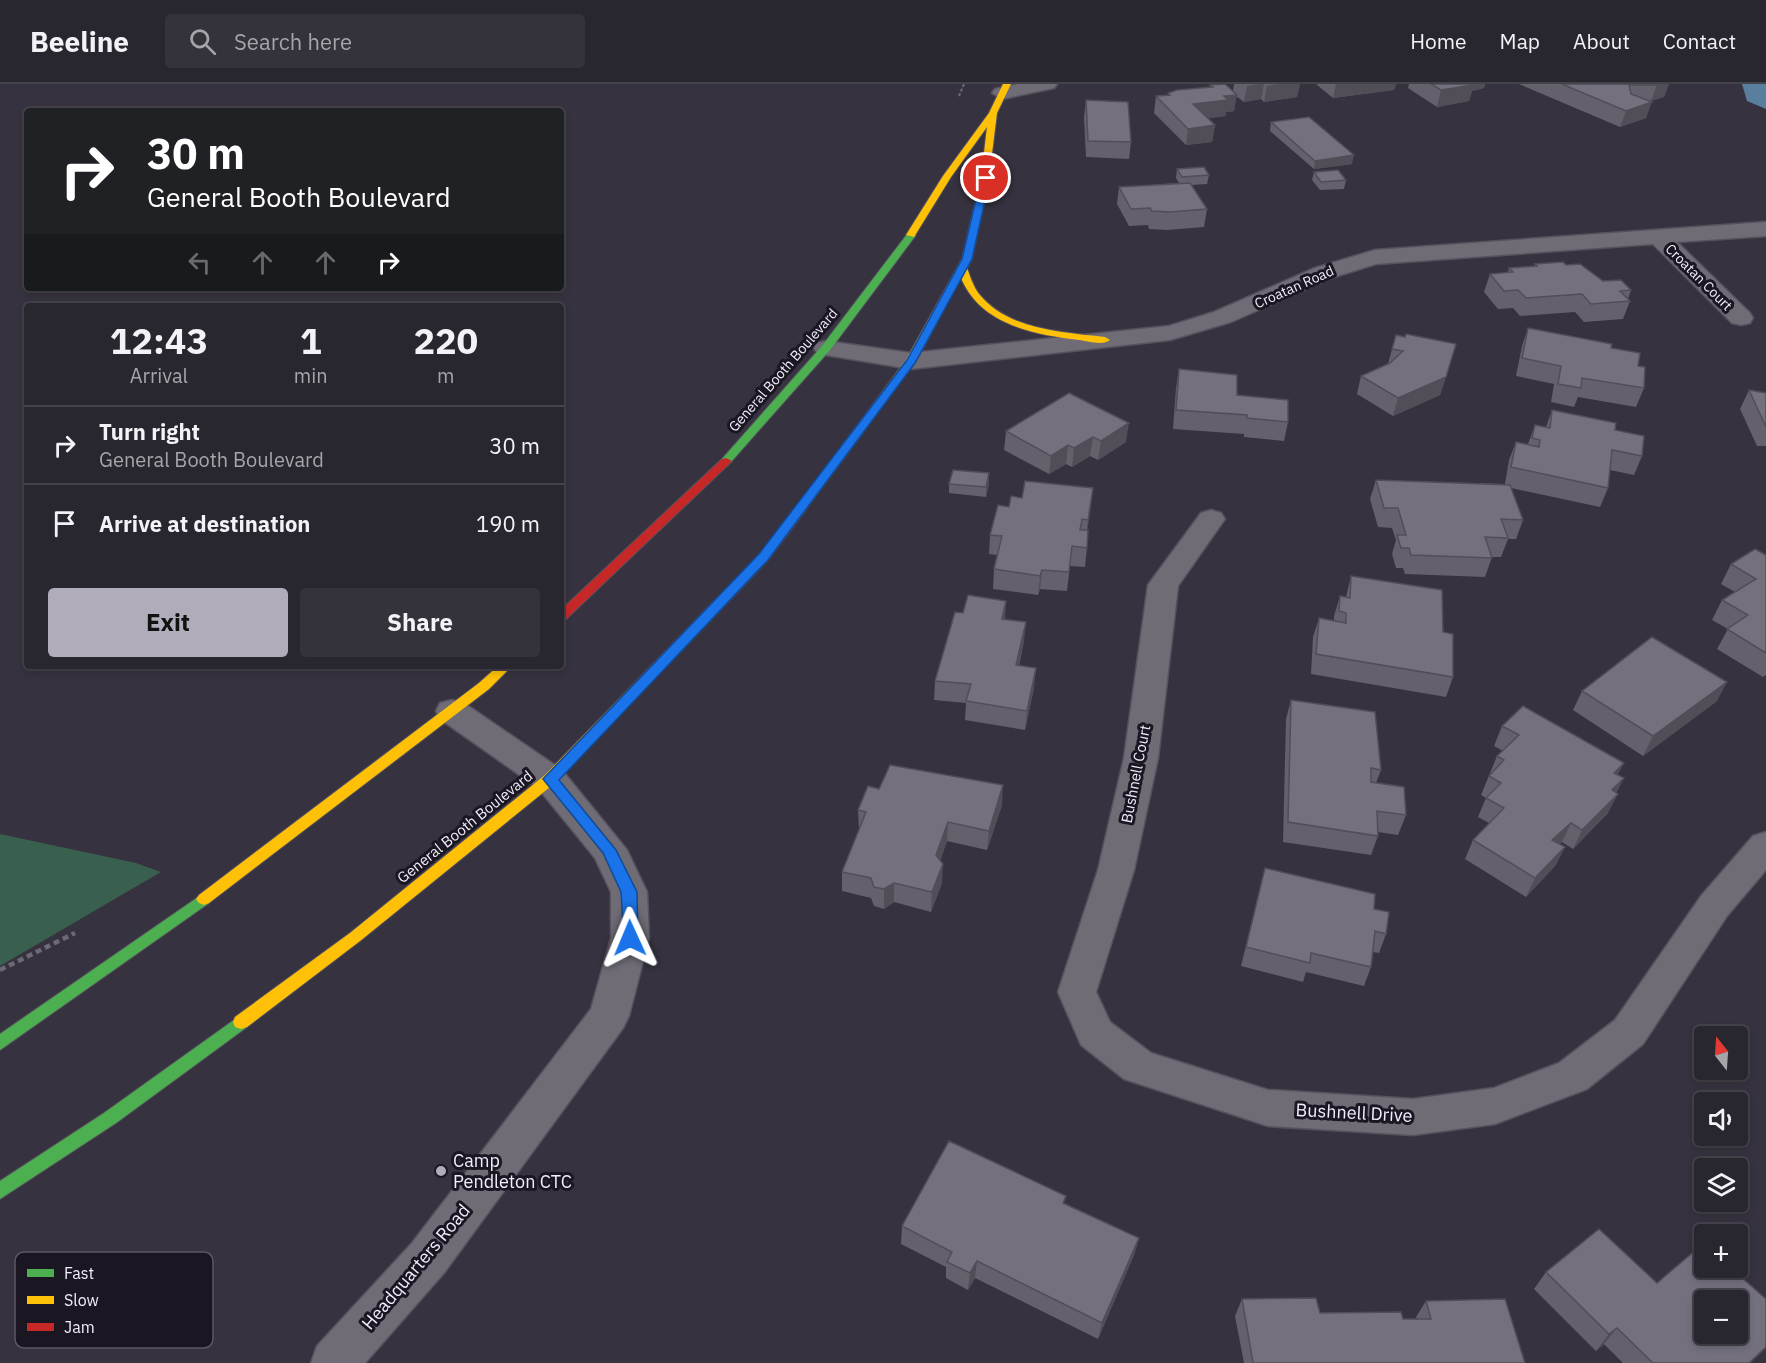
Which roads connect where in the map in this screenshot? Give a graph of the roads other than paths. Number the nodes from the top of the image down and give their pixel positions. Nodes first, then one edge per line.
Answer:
1 (1047, 84) edge
2 (1004, 88) edge
3 (993, 113) junction
4 (1766, 229) edge
5 (1658, 236) junction
6 (962, 268) junction
7 (1741, 318) dead end
8 (1105, 340) junction
9 (826, 348) junction
10 (911, 361) junction
11 (1210, 519) dead end
12 (564, 614) edge
13 (502, 669) edge
14 (452, 711) junction
15 (550, 779) junction
16 (1766, 846) edge
17 (1095, 1033) joint
18 (0, 1043) edge
19 (0, 1191) edge
20 (334, 1363) edge

1 - 2 street
2 - 3 highway, General Booth Boulevard
3 - 6 highway, General Booth Boulevard
3 - 9 highway, General Booth Boulevard
4 - 5 street, Croatan Road
5 - 7 street, Croatan Court
5 - 8 street, Croatan Road
6 - 8 highway
6 - 10 highway, General Booth Boulevard
8 - 10 street, Croatan Road
9 - 10 street, Croatan Road
9 - 12 highway, General Booth Boulevard
10 - 15 highway, General Booth Boulevard
11 - 17 street, Bushnell Court
13 - 14 highway
14 - 15 street, Headquarters Road
14 - 18 highway
15 - 19 highway, General Booth Boulevard
15 - 20 street, Headquarters Road
16 - 17 street, Bushnell Drive

